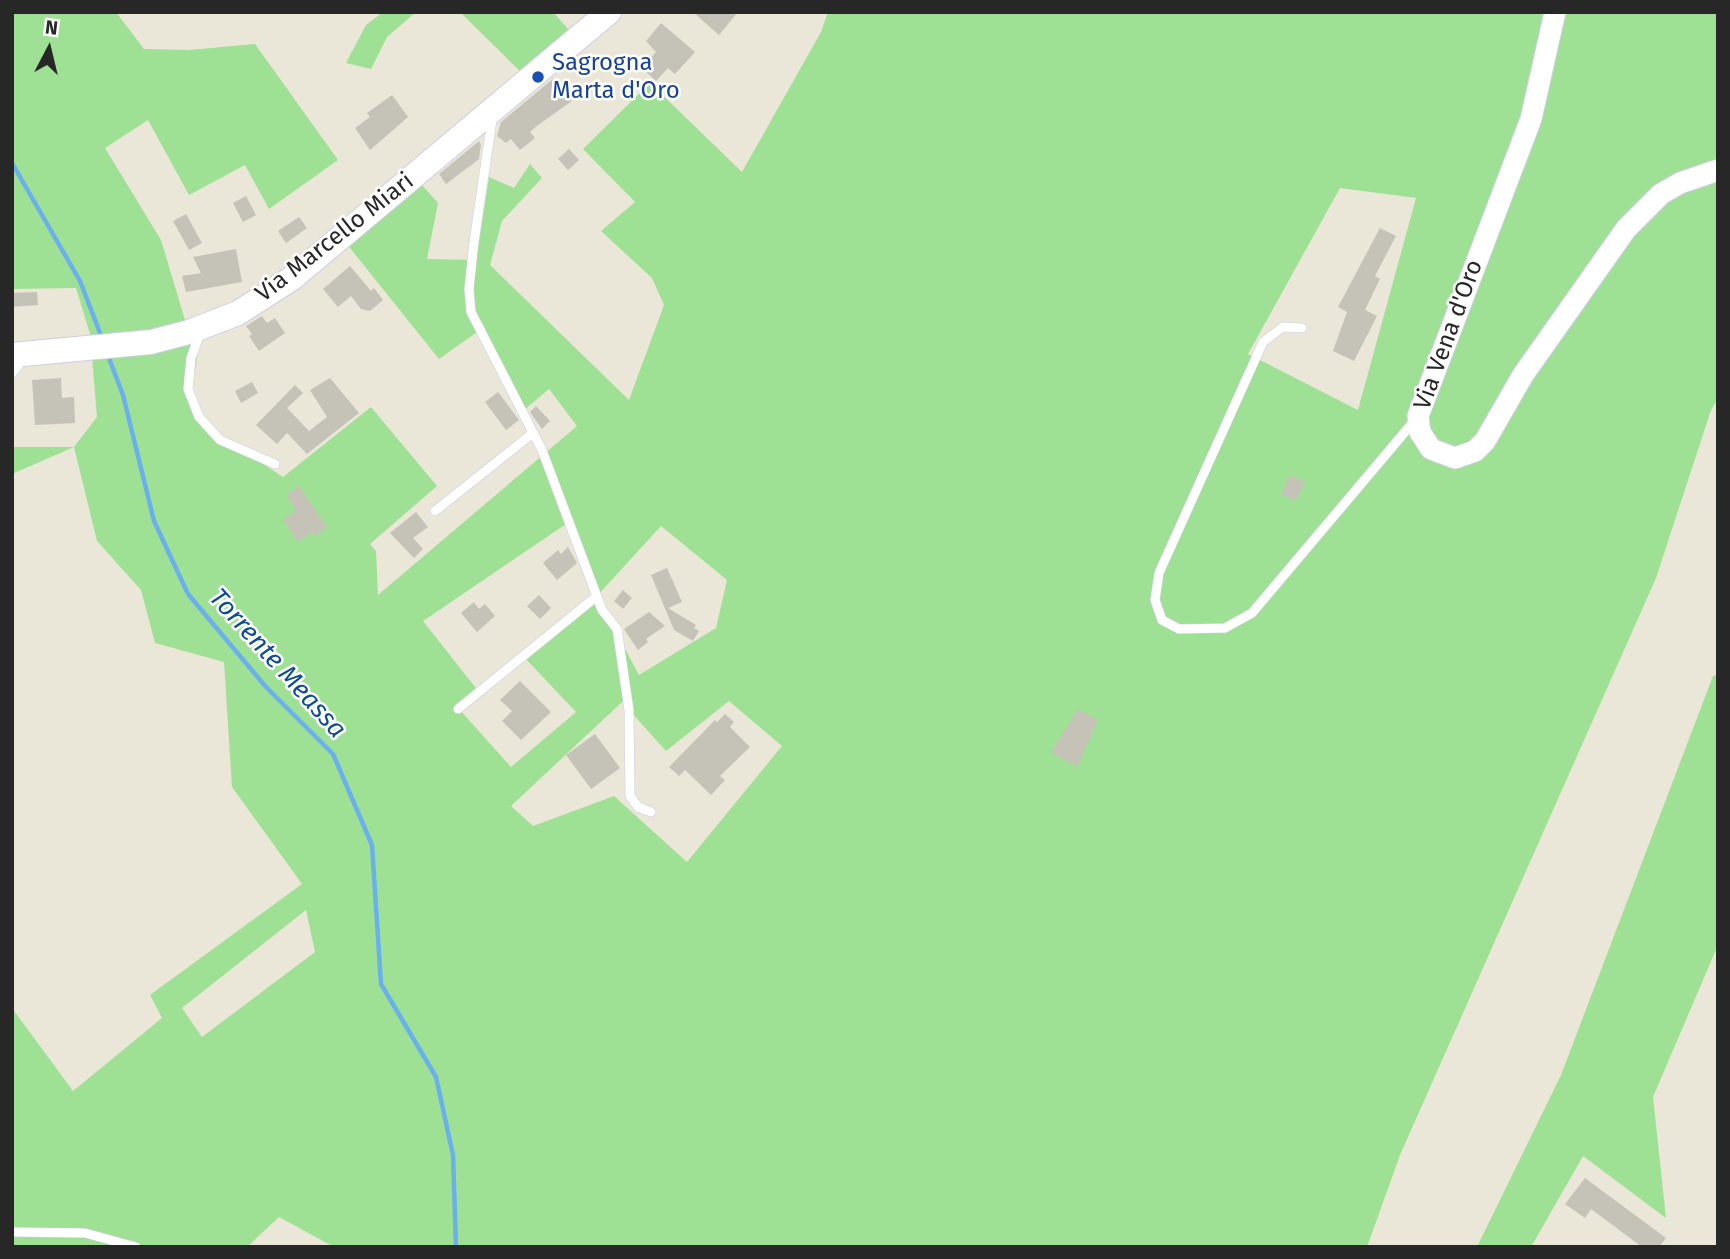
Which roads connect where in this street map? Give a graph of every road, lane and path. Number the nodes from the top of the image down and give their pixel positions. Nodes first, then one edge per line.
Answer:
1 (609, 12) edge
2 (1555, 12) edge
3 (498, 105) junction
4 (1718, 170) edge
5 (202, 328) junction
6 (1303, 328) dead end
7 (15, 361) edge
8 (1418, 416) junction
9 (533, 433) junction
10 (275, 464) dead end
11 (435, 511) dead end
12 (597, 596) junction
13 (458, 709) dead end
14 (651, 812) dead end
15 (12, 1232) edge
16 (136, 1247) edge

1 - 3 main road, Via Marcello Miari
2 - 8 street, Via Vena d'Oro
3 - 5 main road, Via Marcello Miari
3 - 9 lane
4 - 8 street, Via Vena d'Oro
5 - 7 main road, Via Marcello Miari
5 - 10 lane
6 - 8 lane
9 - 11 lane
9 - 12 lane
12 - 13 lane
12 - 14 lane
15 - 16 lane

